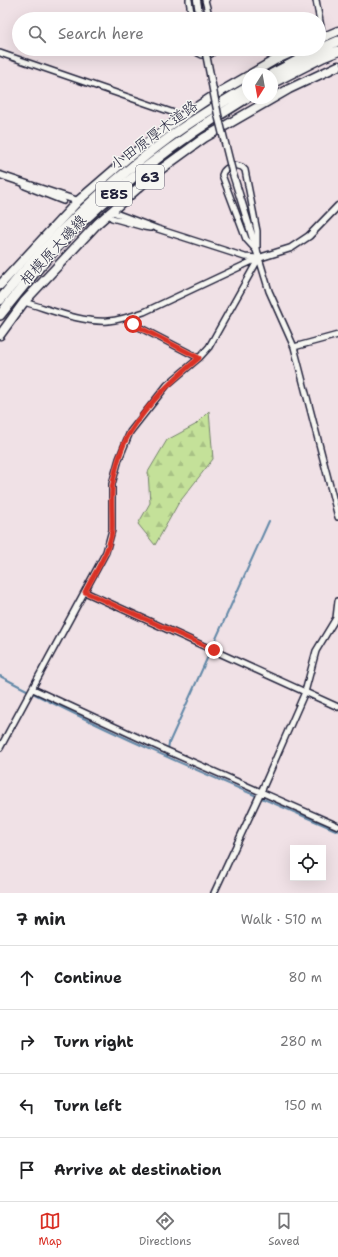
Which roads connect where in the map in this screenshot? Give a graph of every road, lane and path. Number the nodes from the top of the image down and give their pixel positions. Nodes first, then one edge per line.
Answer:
1 (189, 0) edge
2 (197, 0) edge
3 (205, 0) edge
4 (316, 0) edge
5 (191, 12) edge
6 (199, 12) edge
7 (208, 12) edge
8 (318, 12) edge
9 (338, 31) edge
10 (326, 36) edge
11 (338, 42) edge
12 (326, 47) edge
13 (338, 51) edge
14 (0, 53) edge
15 (206, 56) edge
16 (206, 56) edge
17 (283, 56) edge
18 (307, 56) edge
19 (338, 66) edge
20 (261, 68) edge
21 (278, 71) edge
22 (242, 79) edge
23 (278, 81) edge
24 (242, 91) edge
25 (213, 96) junction
26 (242, 101) edge
27 (183, 116) junction
28 (0, 175) edge
29 (15, 181) junction
30 (63, 201) dead end
31 (78, 201) junction
32 (338, 206) edge
33 (111, 214) junction
34 (256, 251) junction
35 (259, 258) junction
36 (0, 285) edge
37 (0, 300) edge
38 (24, 302) junction
39 (0, 315) edge
40 (127, 318) junction
41 (0, 335) edge
42 (338, 335) edge
43 (294, 347) junction
44 (199, 358) junction
45 (338, 517) edge
46 (85, 592) junction
47 (338, 601) edge
48 (33, 689) junction
49 (305, 692) junction
50 (338, 707) edge
51 (0, 748) edge
52 (261, 792) junction
53 (338, 826) edge
54 (214, 893) edge

1 - 5 street
2 - 6 street
3 - 7 street
4 - 8 street
9 - 10 main road
11 - 12 highway
13 - 23 highway
14 - 27 street
15 - 25 street
16 - 34 street, bridge
17 - 20 main road
18 - 21 highway
19 - 33 main road, 相模原大磯線 / 63
22 - 25 main road, 相模原大磯線 / 63
24 - 37 highway, 小田原厚木道路 / E85
25 - 27 main road, 相模原大磯線 / 63
26 - 39 highway, 小田原厚木道路 / E85
27 - 31 main road, 相模原大磯線 / 63
28 - 29 street
29 - 30 street
29 - 31 street
31 - 36 main road, 相模原大磯線 / 63
32 - 35 street
33 - 35 street
33 - 38 main road, 相模原大磯線 / 63
34 - 34 street
34 - 35 street
35 - 40 street
35 - 43 street
35 - 44 street
38 - 40 street
38 - 41 main road, 相模原大磯線 / 63
40 - 44 street
42 - 43 street
43 - 45 street
44 - 46 street
46 - 48 street
46 - 49 street
47 - 49 street
48 - 51 street
48 - 52 street
49 - 50 street
49 - 52 street
52 - 53 street
52 - 54 street

